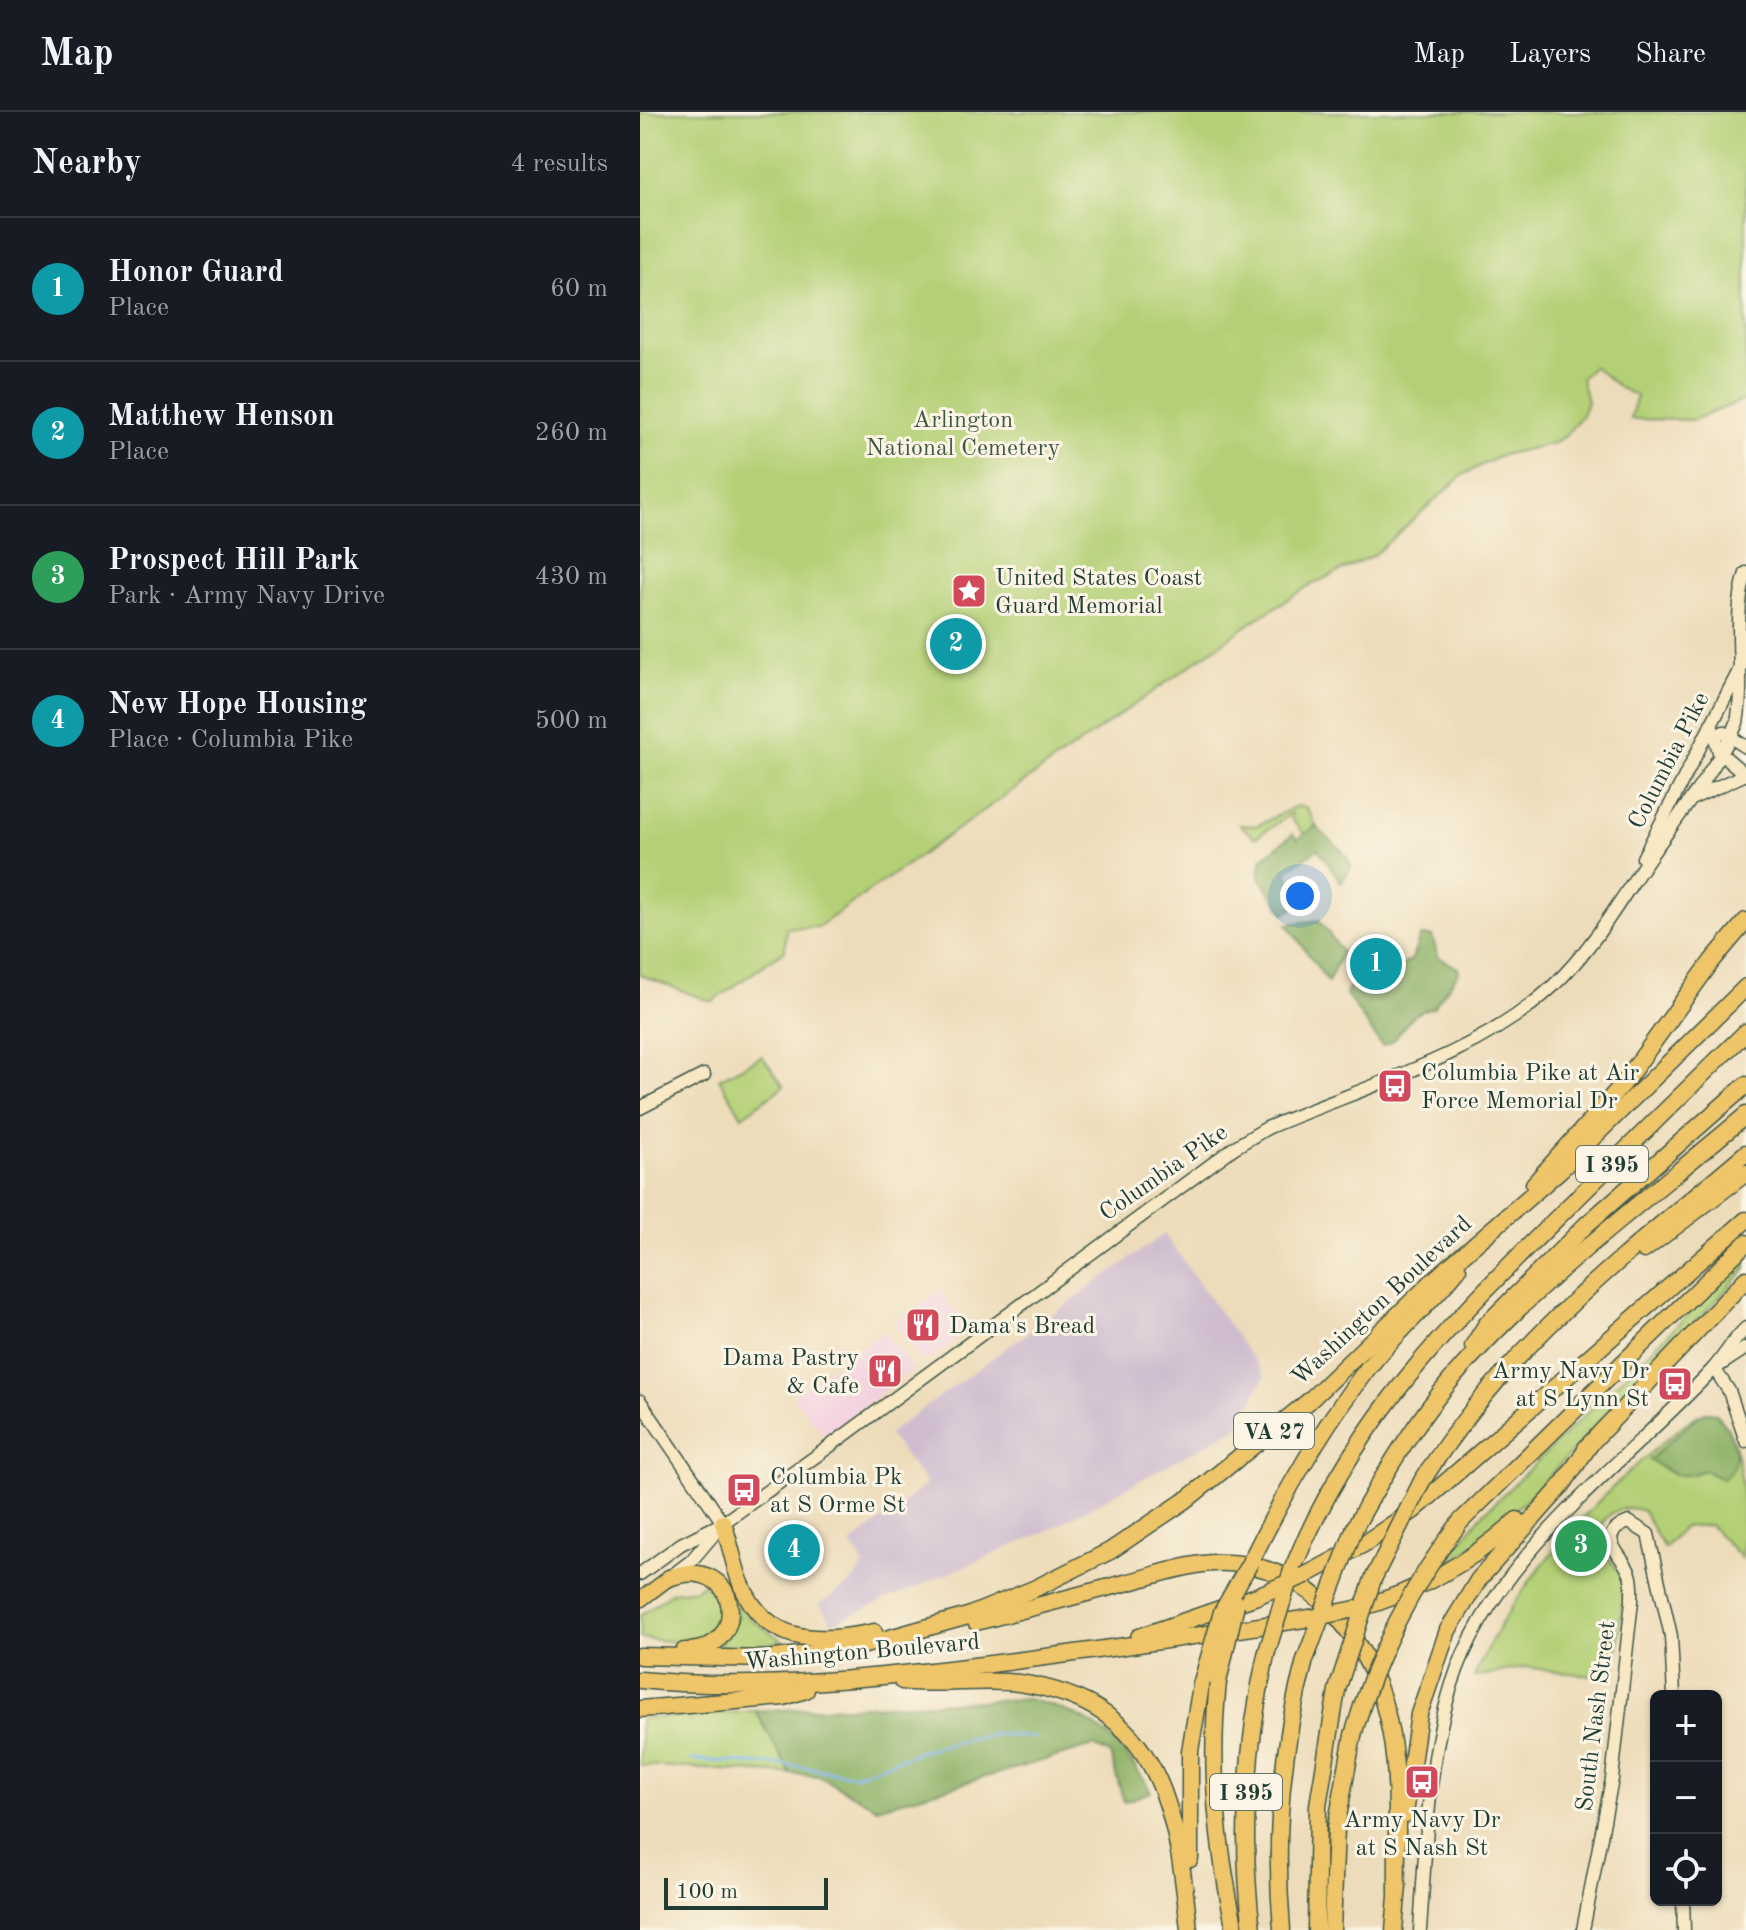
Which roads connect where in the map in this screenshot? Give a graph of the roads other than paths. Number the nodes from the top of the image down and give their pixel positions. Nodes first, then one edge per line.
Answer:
1 (1746, 573) edge
2 (1745, 659) edge
3 (1711, 724) junction
4 (1730, 737) junction
5 (1746, 747) edge
6 (1719, 752) junction
7 (1746, 774) edge
8 (1691, 799) junction
9 (1632, 883) junction
10 (1746, 921) edge
11 (1746, 987) edge
12 (1746, 1032) edge
13 (704, 1075) dead end
14 (1746, 1085) edge
15 (640, 1108) edge
16 (1746, 1115) edge
17 (1746, 1153) edge
18 (1746, 1173) edge
19 (1515, 1208) junction
20 (1746, 1220) edge
21 (1484, 1236) junction
22 (1746, 1243) edge
23 (1599, 1279) junction
24 (1746, 1279) edge
25 (1746, 1293) edge
26 (1746, 1328) edge
27 (1684, 1345) junction
28 (1746, 1348) edge
29 (1714, 1368) junction
30 (1453, 1378) junction
31 (640, 1401) edge
32 (1746, 1441) edge
33 (1591, 1443) junction
34 (723, 1523) junction
35 (1251, 1561) junction
36 (1299, 1572) junction
37 (640, 1574) edge
38 (669, 1578) junction
39 (1012, 1598) junction
40 (640, 1600) edge
41 (847, 1650) junction
42 (1088, 1652) junction
43 (640, 1654) edge
44 (877, 1677) junction
45 (640, 1680) edge
46 (830, 1682) junction
47 (1674, 1690) edge
48 (640, 1709) edge
49 (1397, 1892) junction
50 (1683, 1906) edge
51 (1191, 1930) edge
52 (1235, 1930) edge
53 (1252, 1930) edge
54 (1282, 1930) edge
55 (1316, 1930) edge
56 (1332, 1930) edge
57 (1394, 1930) edge
58 (1420, 1930) edge
59 (1583, 1930) edge
60 (1684, 1930) edge

1 - 2 main road, Columbia Pike
2 - 3 main road, Columbia Pike
2 - 4 main road, Columbia Pike
3 - 4 main road
3 - 6 main road
3 - 9 main road, Columbia Pike
4 - 5 main road
4 - 6 main road, Columbia Pike
6 - 7 main road
6 - 8 main road, Columbia Pike
7 - 8 main road
8 - 9 main road, Columbia Pike
9 - 34 main road, Columbia Pike
10 - 19 highway
11 - 19 highway, Washington Boulevard / VA 27
12 - 36 highway, I 395
13 - 15 main road
14 - 30 highway
16 - 30 highway
17 - 23 highway, I 395
18 - 23 highway
19 - 21 highway, Washington Boulevard / VA 27
20 - 36 highway
21 - 35 highway
21 - 39 highway, Washington Boulevard / VA 27
22 - 56 highway, bridge
23 - 55 highway, I 395, bridge
24 - 27 highway
25 - 27 highway
26 - 29 main road
27 - 33 highway
28 - 29 main road
29 - 32 main road
29 - 58 main road
30 - 54 highway, bridge
31 - 34 main road
33 - 42 highway, bridge
33 - 49 highway
34 - 37 main road, Columbia Pike
34 - 38 main road, Columbia Pike
34 - 39 highway
35 - 51 highway, bridge
35 - 52 highway, bridge
36 - 42 highway, bridge
36 - 53 highway, I 395, bridge
38 - 40 main road, Columbia Pike
38 - 43 highway
39 - 41 highway, VA 27
41 - 43 highway, Washington Boulevard / VA 27
41 - 49 highway
42 - 44 highway, Washington Boulevard
44 - 46 highway, Washington Boulevard
44 - 51 highway
45 - 46 highway, Washington Boulevard
46 - 48 highway
47 - 59 main road, South Nash Street
49 - 57 highway
50 - 60 main road

